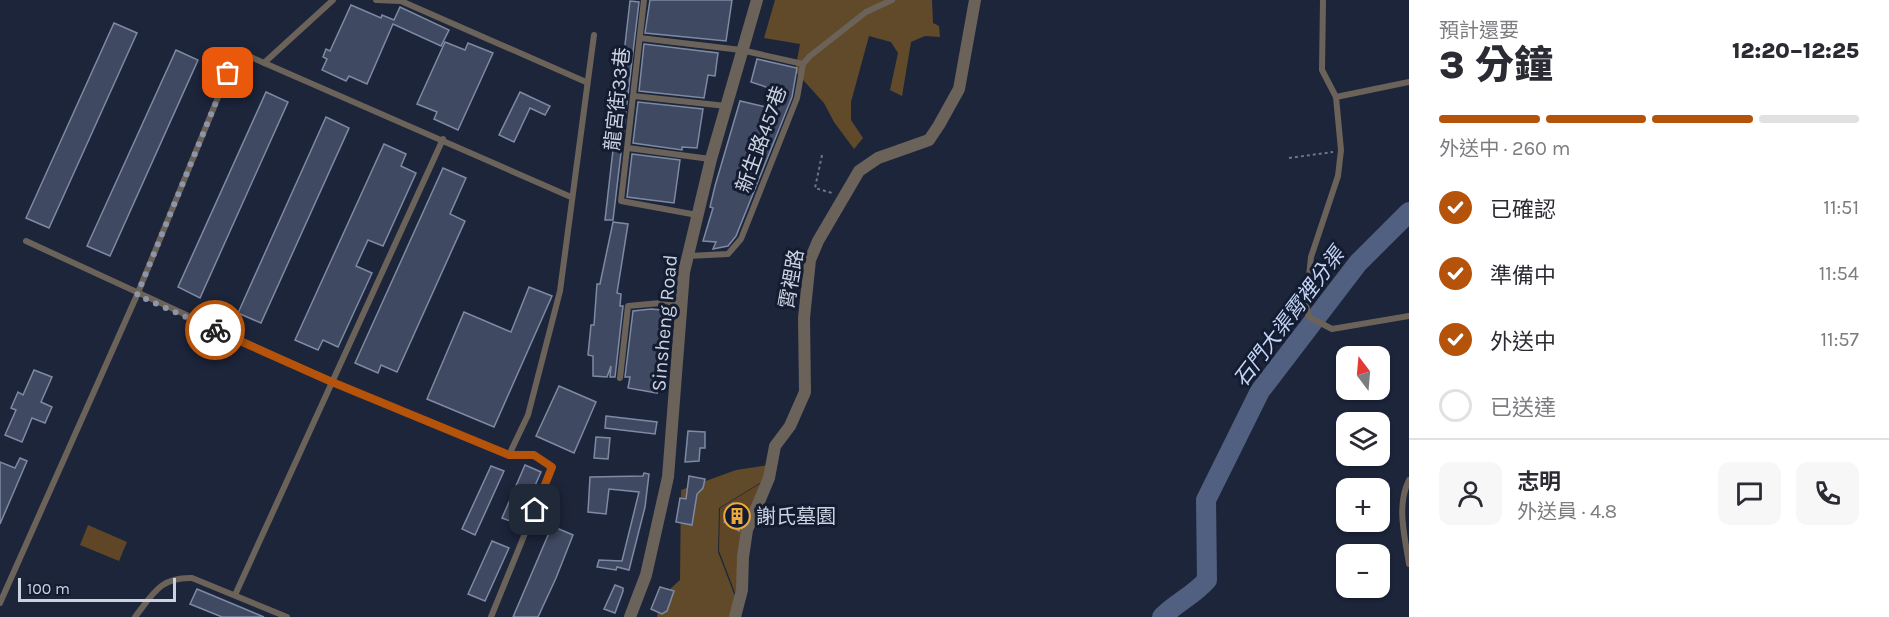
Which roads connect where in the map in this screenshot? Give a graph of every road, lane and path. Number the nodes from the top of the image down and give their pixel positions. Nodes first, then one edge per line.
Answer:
1 (333, 0) edge
2 (376, 0) edge
3 (644, 0) edge
4 (757, 0) edge
5 (892, 0) edge
6 (975, 0) edge
7 (1323, 0) edge
8 (594, 35) dead end
9 (640, 38) junction
10 (741, 50) junction
11 (264, 63) junction
12 (803, 64) junction
13 (586, 82) junction
14 (1409, 82) edge
15 (634, 96) junction
16 (1336, 97) junction
17 (726, 106) junction
18 (443, 139) junction
19 (628, 148) junction
20 (1341, 150) junction
21 (822, 155) dead end
22 (1289, 158) dead end
23 (711, 159) junction
24 (844, 196) junction
25 (571, 197) junction
26 (697, 215) junction
27 (26, 241) dead end
28 (688, 256) junction
29 (137, 295) junction
30 (682, 301) junction
31 (1409, 316) edge
32 (620, 378) dead end
33 (332, 382) junction
34 (509, 455) junction
35 (1409, 480) edge
36 (1409, 564) edge
37 (235, 595) junction
38 (0, 603) edge
39 (135, 617) edge
40 (287, 617) edge
41 (491, 617) edge
42 (630, 617) edge
43 (735, 617) edge

1 - 11 lane
2 - 13 lane
3 - 9 lane, 龍宮街33巷
4 - 10 street, Sinsheng Road
5 - 12 lane, 新生路457巷
6 - 24 street, 霄裡路
7 - 16 lane
8 - 13 lane
9 - 10 lane
9 - 15 lane, 龍宮街33巷
10 - 12 lane
10 - 17 street, Sinsheng Road
11 - 18 lane
11 - 29 lane
12 - 28 lane, 新生路457巷
13 - 25 lane
14 - 16 lane
15 - 17 lane
15 - 19 lane, 龍宮街33巷
16 - 20 lane
17 - 23 street, Sinsheng Road
18 - 25 lane
18 - 33 lane
19 - 23 lane
19 - 26 lane, 龍宮街33巷
20 - 22 path
20 - 31 lane
21 - 24 path
23 - 26 street, Sinsheng Road
24 - 43 street, 霄裡路
25 - 34 lane
26 - 28 street, Sinsheng Road
27 - 29 lane
28 - 30 street, Sinsheng Road
29 - 33 lane
29 - 38 lane
30 - 32 lane
30 - 42 street, Sinsheng Road
33 - 34 lane
33 - 37 lane
34 - 41 lane
35 - 36 lane
37 - 39 lane
37 - 40 lane

